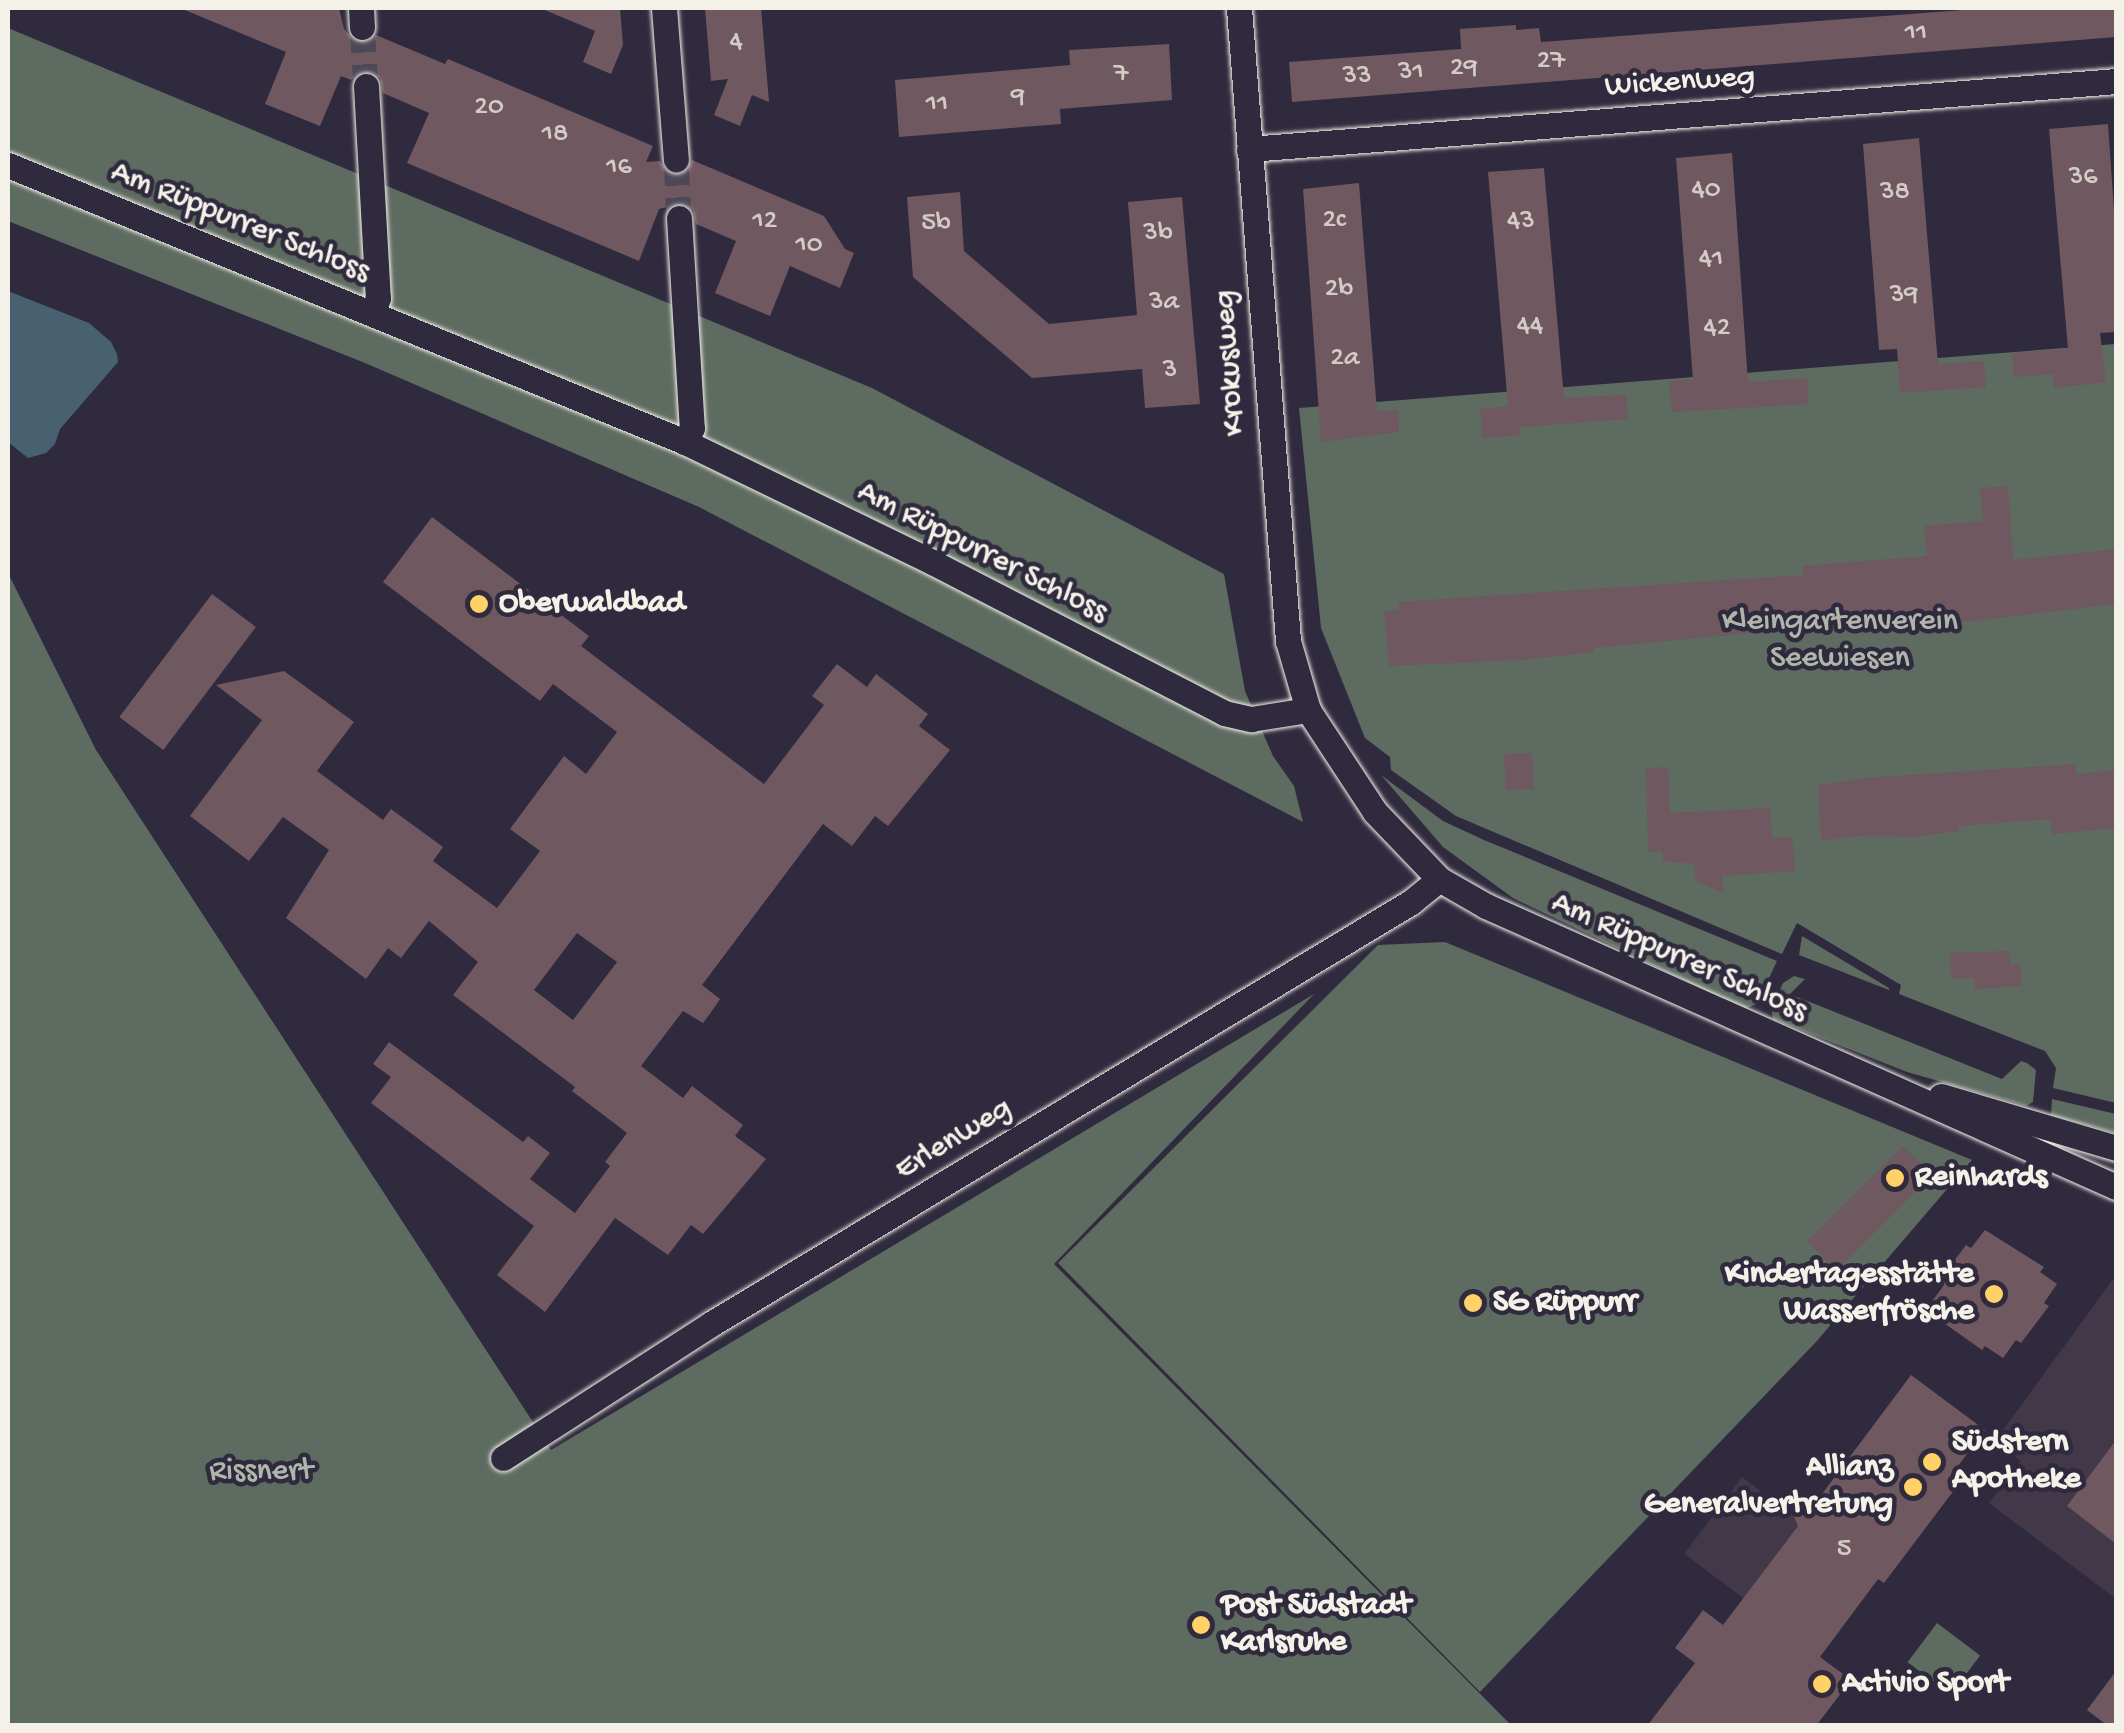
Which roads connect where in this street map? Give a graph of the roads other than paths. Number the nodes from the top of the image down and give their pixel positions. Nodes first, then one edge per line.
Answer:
1 (664, 8) edge
2 (1239, 8) edge
3 (2116, 81) edge
4 (366, 86) tunnel mouth
5 (1249, 149) junction
6 (676, 160) tunnel mouth
7 (8, 164) edge
8 (679, 218) tunnel mouth
9 (373, 311) junction
10 (685, 442) junction
11 (1308, 710) junction
12 (1439, 879) junction
13 (1854, 1072) junction
14 (2116, 1148) edge
15 (2116, 1187) edge
16 (502, 1458) dead end

1 - 6 street
2 - 5 street, Krokusweg
3 - 5 street, Wickenweg
4 - 9 street
5 - 11 street, Krokusweg
7 - 9 street, Am Rüppurrer Schloss
8 - 10 street
9 - 10 street, Am Rüppurrer Schloss
10 - 11 street, Am Rüppurrer Schloss
11 - 12 street, Am Rüppurrer Schloss
12 - 13 street, Am Rüppurrer Schloss
12 - 16 street, Erlenweg
13 - 14 street, Am Rüppurrer Schloss
13 - 15 street, Am Rüppurrer Schloss

